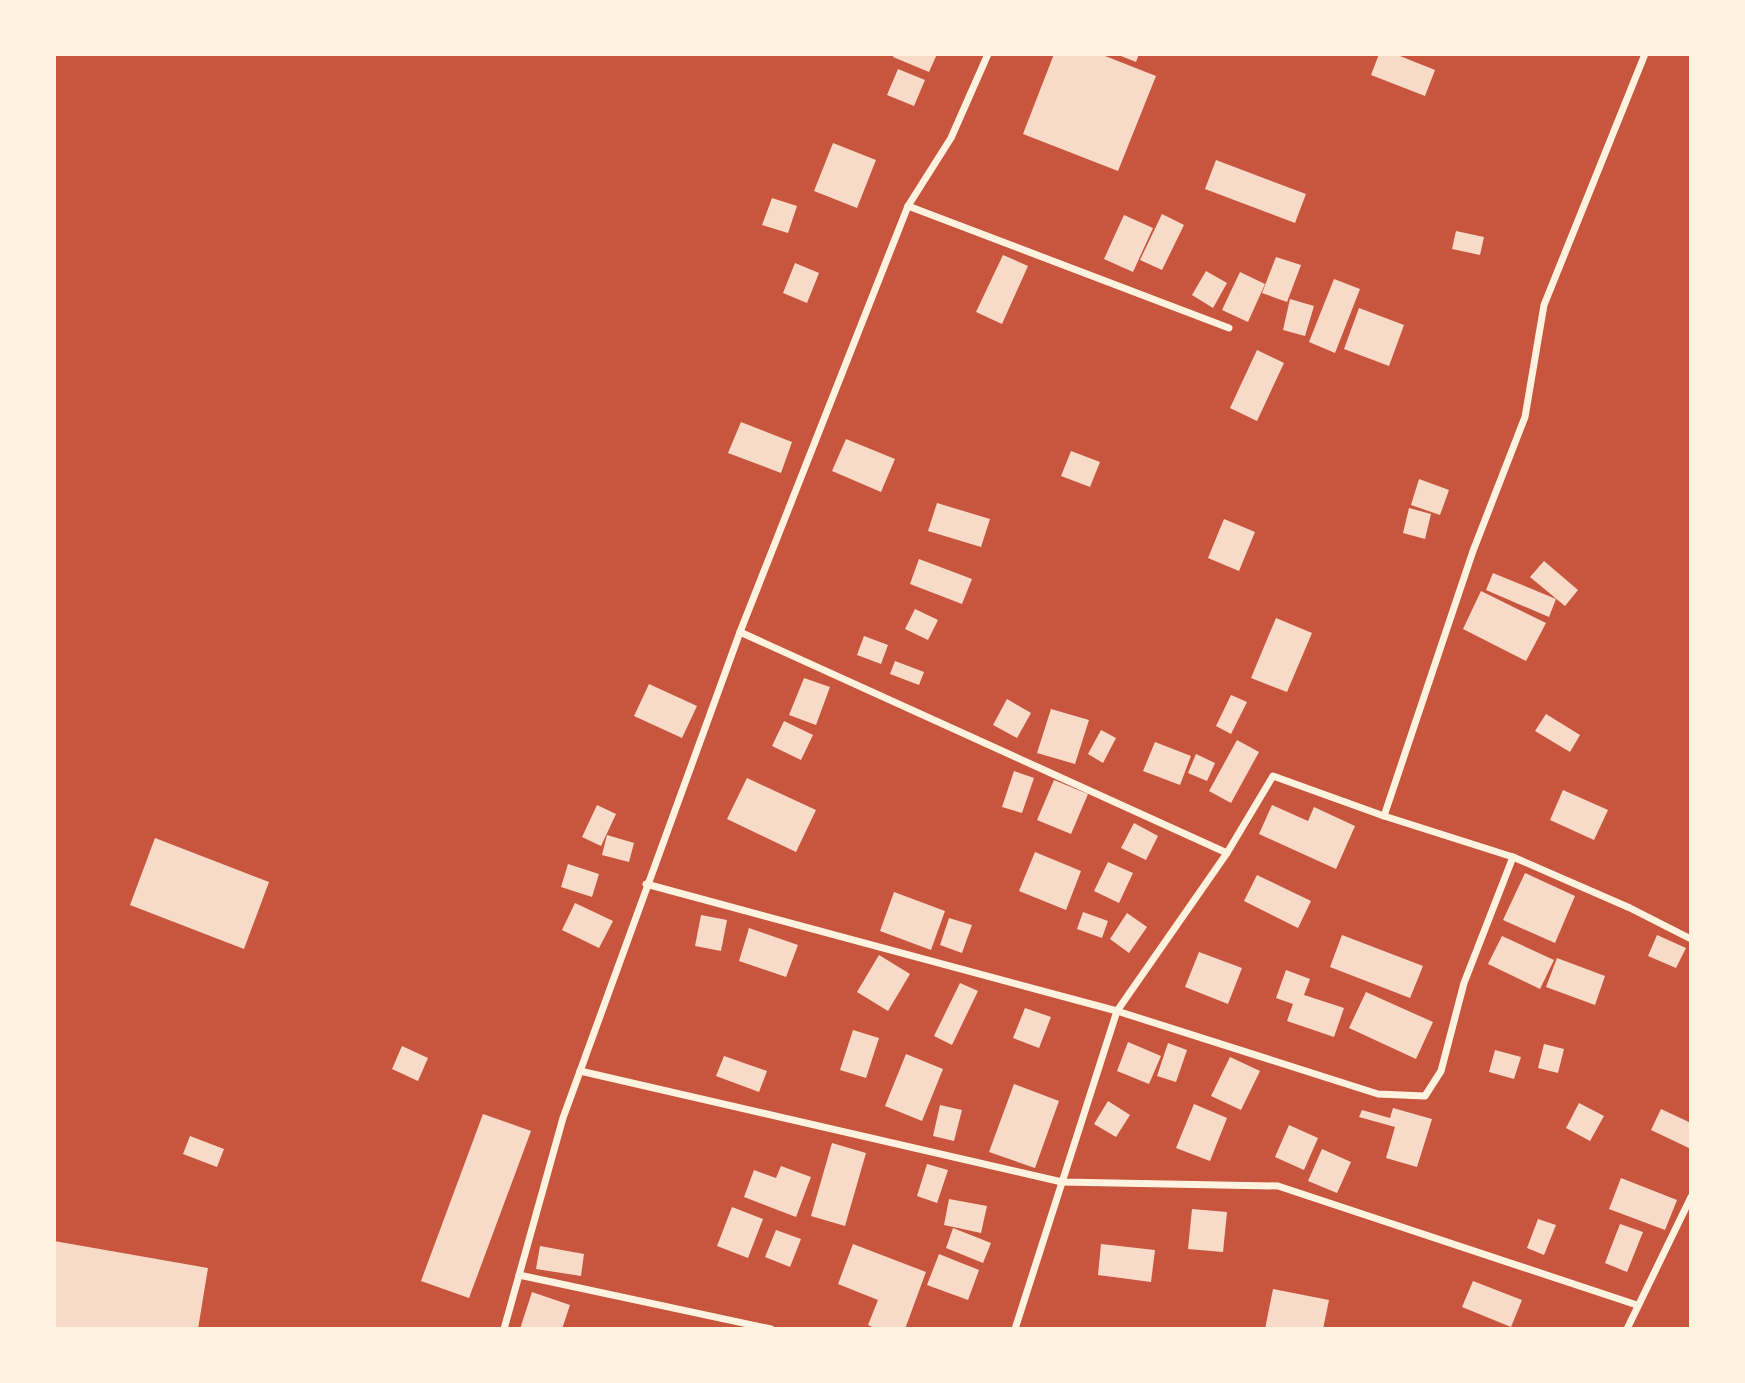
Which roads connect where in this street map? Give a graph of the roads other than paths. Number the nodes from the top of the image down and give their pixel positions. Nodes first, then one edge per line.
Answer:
1 (988, 54) edge
2 (1645, 54) edge
3 (908, 206) junction
4 (1229, 328) dead end
5 (740, 632) junction
6 (1384, 816) junction
7 (1227, 853) junction
8 (1513, 857) junction
9 (646, 884) junction
10 (1691, 939) edge
11 (1117, 1011) junction
12 (580, 1070) junction
13 (1062, 1182) junction
14 (1691, 1197) edge
15 (519, 1275) junction
16 (1637, 1305) junction
17 (505, 1329) edge
18 (771, 1329) edge
19 (1015, 1329) edge
20 (1627, 1329) edge

1 - 3 street
2 - 6 street
3 - 4 street
3 - 5 street
5 - 7 street
5 - 9 street
6 - 7 street
6 - 8 street
7 - 11 street
8 - 10 street
8 - 11 street
9 - 11 street
9 - 12 street
11 - 13 street
12 - 13 street
12 - 15 street
13 - 16 street
13 - 19 street
14 - 16 street
15 - 17 street
15 - 18 street
16 - 20 street

